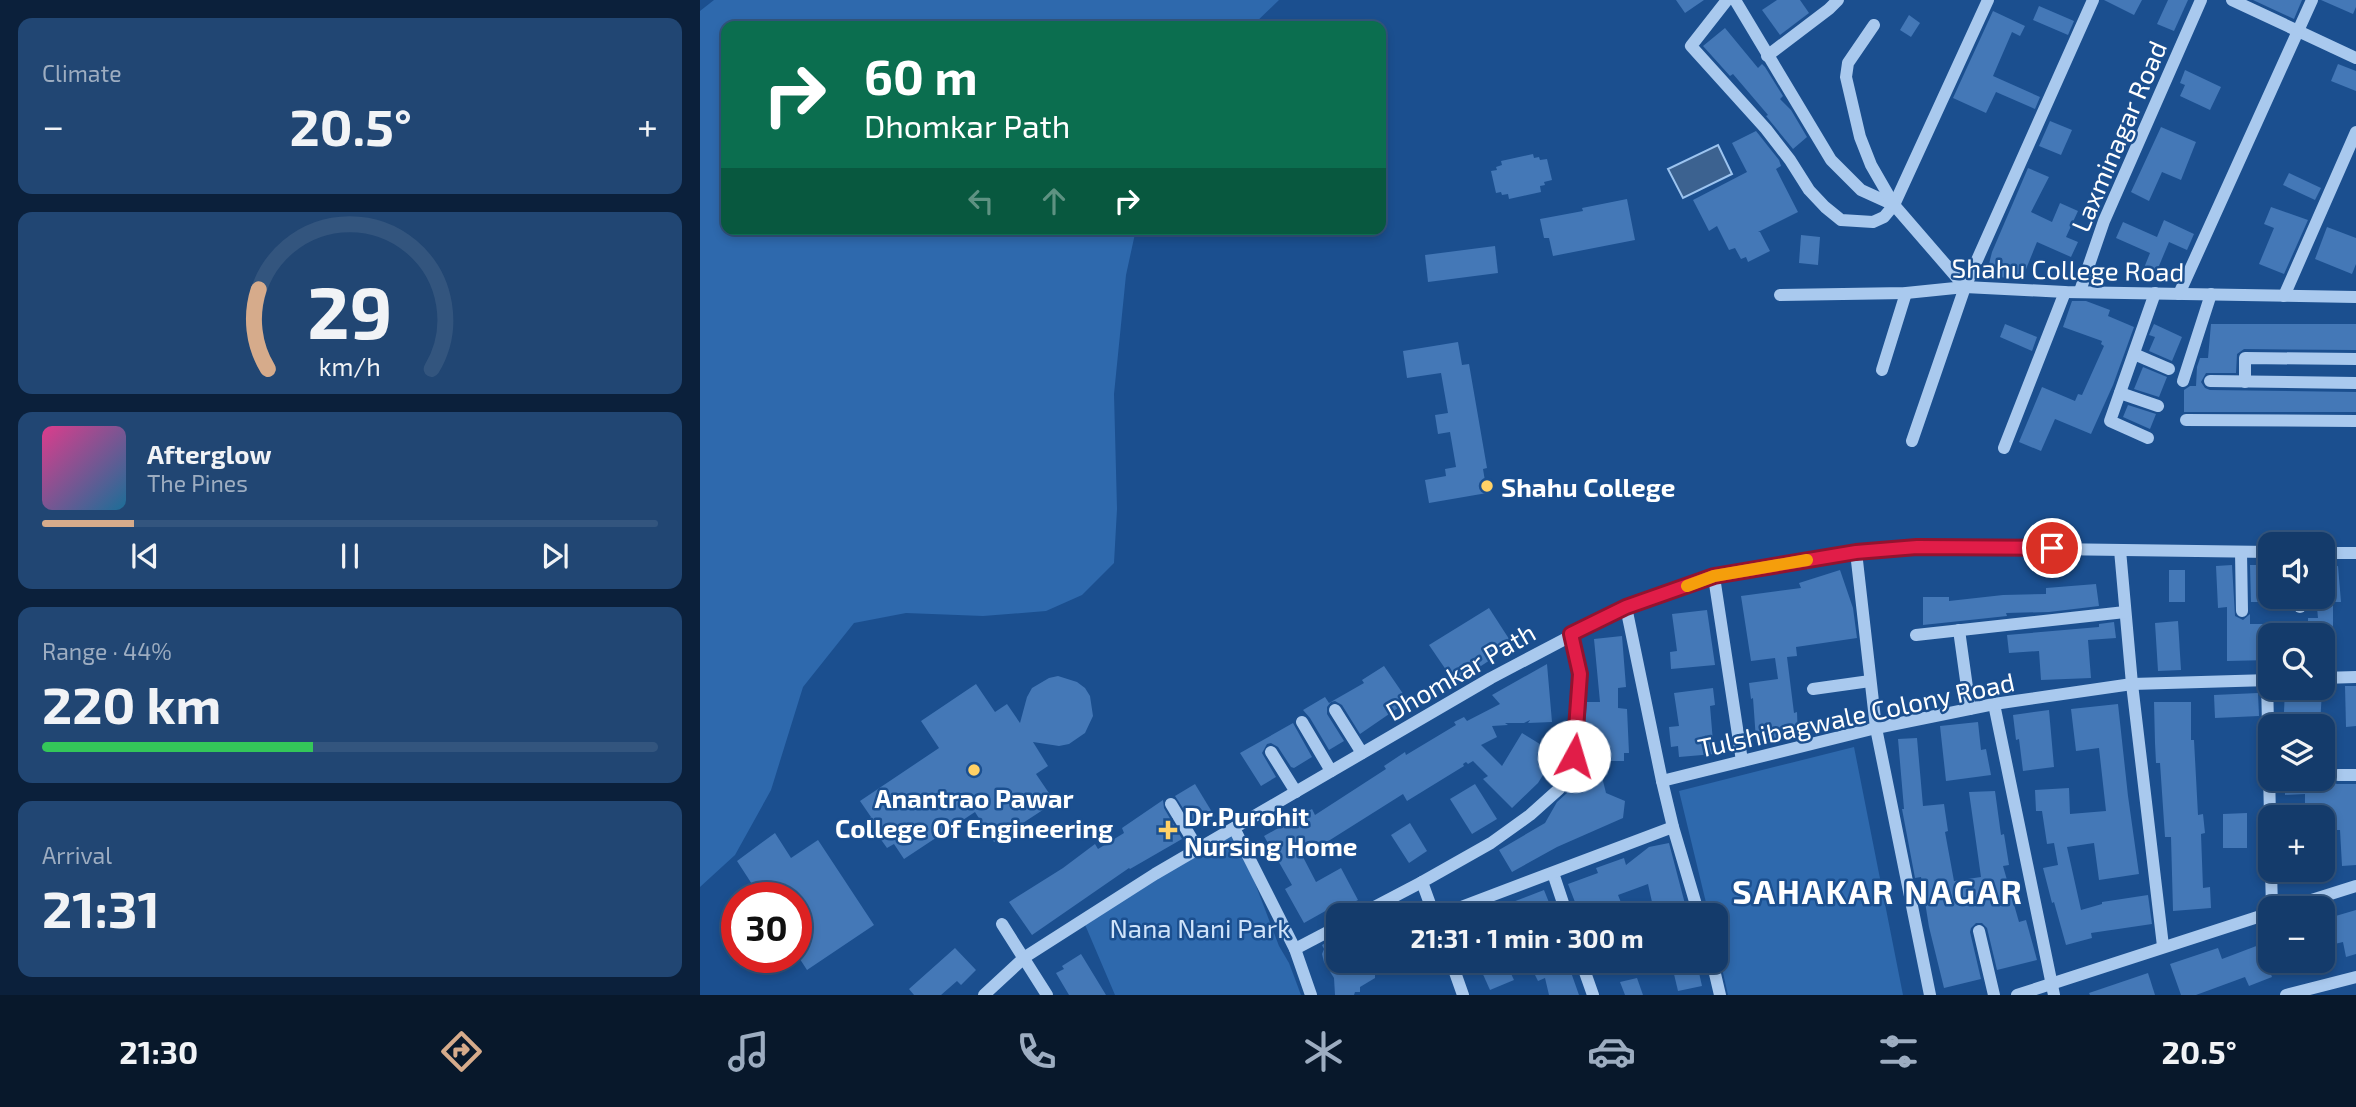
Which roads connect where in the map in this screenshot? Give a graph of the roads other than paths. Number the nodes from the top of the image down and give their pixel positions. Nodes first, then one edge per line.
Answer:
1 (1727, 0) edge
2 (1734, 0) edge
3 (1838, 0) edge
4 (1988, 0) edge
5 (2093, 0) edge
6 (2201, 0) edge
7 (2232, 0) edge
8 (2312, 0) edge
9 (1874, 25) dead end
10 (2298, 31) junction
11 (1767, 56) junction
12 (2356, 58) edge
13 (2356, 132) edge
14 (1895, 205) junction
15 (1965, 287) junction
16 (2080, 291) junction
17 (2065, 292) junction
18 (1906, 293) junction
19 (2155, 293) junction
20 (2179, 294) junction
21 (1780, 295) dead end
22 (2211, 295) junction
23 (2284, 296) junction
24 (2356, 297) edge
25 (2134, 354) junction
26 (2356, 359) edge
27 (2169, 369) dead end
28 (1882, 370) dead end
29 (2183, 381) dead end
30 (2210, 381) dead end
31 (2245, 382) junction
32 (2356, 383) edge
33 (2120, 393) junction
34 (2158, 406) dead end
35 (2186, 419) dead end
36 (2356, 421) edge
37 (2148, 438) dead end
38 (1912, 441) dead end
39 (2004, 448) dead end
40 (2120, 550) junction
41 (1856, 552) junction
42 (2241, 552) junction
43 (2258, 552) edge
44 (2335, 552) edge
45 (2356, 553) edge
46 (1714, 576) junction
47 (1626, 607) junction
48 (2242, 611) dead end
49 (2125, 612) junction
50 (1959, 630) junction
51 (1571, 634) junction
52 (1916, 635) dead end
53 (2356, 677) edge
54 (2335, 678) edge
55 (2258, 680) edge
56 (1870, 681) junction
57 (2132, 684) junction
58 (1813, 689) dead end
59 (2268, 700) edge
60 (1994, 704) junction
61 (1970, 709) junction
62 (1335, 710) dead end
63 (1302, 722) dead end
64 (1875, 728) junction
65 (1271, 752) dead end
66 (1362, 753) junction
67 (1742, 761) junction
68 (1331, 771) junction
69 (2338, 775) dead end
70 (2356, 775) edge
71 (1662, 781) junction
72 (1296, 792) junction
73 (1171, 804) dead end
74 (2270, 805) edge
75 (1673, 827) junction
76 (1234, 828) junction
77 (1198, 849) junction
78 (1553, 873) junction
79 (1422, 882) junction
80 (2356, 887) edge
81 (2326, 896) edge
82 (1382, 903) edge
83 (1430, 903) edge
84 (1472, 903) edge
85 (1562, 903) edge
86 (1695, 903) edge
87 (2258, 918) edge
88 (1002, 924) dead end
89 (1979, 931) dead end
90 (1326, 933) edge
91 (2163, 946) junction
92 (1295, 949) junction
93 (1025, 957) junction
94 (1455, 973) edge
95 (1585, 973) edge
96 (1715, 973) edge
97 (2356, 977) edge
98 (2052, 989) edge
99 (984, 995) edge
100 (1047, 995) edge
101 (1311, 995) edge
102 (1463, 995) edge
103 (1593, 995) edge
104 (1720, 995) edge
105 (1930, 995) edge
106 (1994, 995) edge
107 (2017, 995) edge
108 (2286, 995) edge

1 - 14 street
2 - 11 street
3 - 11 street
4 - 14 street
5 - 15 street
6 - 16 street, Laxminagar Road
7 - 10 street
8 - 10 street
9 - 14 street
10 - 12 street
10 - 20 street
11 - 14 street
13 - 23 street
14 - 15 street
15 - 17 street, Shahu College Road
15 - 18 street, Shahu College Road
15 - 38 street
16 - 17 street, Shahu College Road
16 - 19 street, Shahu College Road
17 - 39 street
18 - 21 street, Shahu College Road
18 - 28 street
19 - 20 street, Shahu College Road
19 - 25 street
20 - 22 street, Shahu College Road
22 - 23 street, Shahu College Road
22 - 29 street
23 - 24 street, Shahu College Road
25 - 27 street
25 - 33 street
26 - 31 street
30 - 31 street
31 - 32 street
33 - 34 street
33 - 37 street
35 - 36 street
40 - 41 street, Dhomkar Path
40 - 42 street, Dhomkar Path
40 - 49 street
41 - 46 street, Dhomkar Path
41 - 56 street
42 - 43 street, Dhomkar Path
42 - 48 street
44 - 45 street
46 - 47 street, Dhomkar Path
46 - 67 street
47 - 51 street, Dhomkar Path
47 - 71 street
49 - 50 street
49 - 57 street
50 - 52 street
50 - 61 street
51 - 66 street, Dhomkar Path
51 - 79 street
53 - 54 street
55 - 57 street, Tulshibagwale Colony Road
56 - 58 street
56 - 64 street
57 - 60 street, Tulshibagwale Colony Road
57 - 91 street
59 - 74 street
60 - 61 street, Tulshibagwale Colony Road
60 - 98 street
61 - 64 street, Tulshibagwale Colony Road
62 - 66 street
63 - 68 street
64 - 67 street, Tulshibagwale Colony Road
64 - 105 street
65 - 72 street
66 - 68 street, Dhomkar Path
67 - 71 street, Tulshibagwale Colony Road
68 - 72 street, Dhomkar Path
69 - 70 street
71 - 75 street
72 - 76 street, Dhomkar Path
73 - 77 street
75 - 78 street
75 - 86 street
76 - 77 street, Dhomkar Path
76 - 92 street
77 - 93 street, Dhomkar Path
78 - 84 street
78 - 85 street
79 - 82 street
79 - 83 street
80 - 81 street
87 - 91 street
88 - 93 street
89 - 106 street
90 - 92 street
91 - 98 street
92 - 101 street
93 - 99 street, Dhomkar Path
93 - 100 street
94 - 102 street
95 - 103 street
96 - 104 street
97 - 108 street
98 - 107 street

